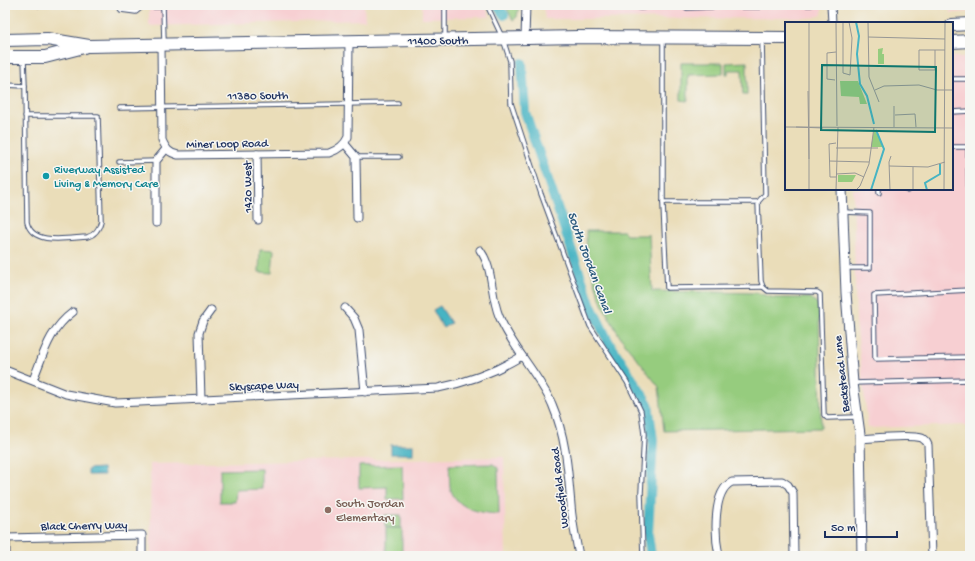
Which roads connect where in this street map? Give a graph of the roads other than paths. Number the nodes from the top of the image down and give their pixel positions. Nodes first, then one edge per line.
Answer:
1 (117, 5) edge
2 (445, 5) edge
3 (487, 5) edge
4 (526, 5) edge
5 (631, 5) edge
6 (665, 5) edge
7 (680, 5) edge
8 (714, 5) edge
9 (732, 5) edge
10 (764, 5) edge
11 (780, 5) edge
12 (811, 5) edge
13 (831, 5) edge
14 (140, 6) edge
15 (163, 6) edge
16 (832, 22) edge
17 (970, 24) edge
18 (953, 25) edge
19 (503, 38) junction
20 (525, 38) junction
21 (663, 38) junction
22 (785, 38) edge
23 (445, 39) junction
24 (762, 39) junction
25 (5, 40) edge
26 (348, 41) junction
27 (953, 42) edge
28 (970, 42) edge
29 (162, 45) junction
30 (89, 46) junction
31 (24, 56) junction
32 (5, 57) edge
33 (953, 79) edge
34 (970, 79) edge
35 (5, 86) edge
36 (25, 86) junction
37 (398, 103) dead end
38 (348, 104) junction
39 (161, 107) junction
40 (119, 108) dead end
41 (970, 111) edge
42 (953, 112) edge
43 (25, 116) junction
44 (345, 144) junction
45 (969, 147) edge
46 (953, 148) edge
47 (166, 149) junction
48 (257, 154) junction
49 (399, 157) dead end
50 (356, 158) junction
51 (156, 161) junction
52 (119, 162) dead end
53 (842, 190) edge
54 (663, 202) junction
55 (758, 202) junction
56 (842, 212) junction
57 (357, 218) dead end
58 (258, 220) dead end
59 (969, 221) edge
60 (156, 223) dead end
61 (970, 249) edge
62 (480, 250) dead end
63 (845, 268) junction
64 (763, 287) junction
65 (970, 290) edge
66 (346, 308) dead end
67 (211, 310) dead end
68 (73, 312) dead end
69 (522, 356) junction
70 (970, 357) edge
71 (5, 370) edge
72 (33, 380) junction
73 (970, 380) edge
74 (853, 383) junction
75 (365, 392) junction
76 (201, 399) junction
77 (858, 416) junction
78 (860, 439) junction
79 (6, 538) edge
80 (6, 556) edge
81 (142, 556) edge
82 (579, 556) edge
83 (643, 556) edge
84 (719, 556) edge
85 (794, 556) edge
86 (862, 556) edge
87 (932, 556) edge

1 - 14 lane
2 - 23 lane
3 - 19 lane
4 - 20 street
5 - 6 lane
7 - 8 lane
9 - 10 lane
11 - 12 lane
13 - 16 street
14 - 15 lane
15 - 29 lane
17 - 18 main road
19 - 20 main road, 11400 South
19 - 23 main road, 11400 South
19 - 83 lane
20 - 21 main road, 11400 South
21 - 24 main road, 11400 South
21 - 54 lane
22 - 24 main road, 11400 South
23 - 26 main road, 11400 South
24 - 55 lane
25 - 30 main road, 11400 South
26 - 29 main road, 11400 South
26 - 38 street
27 - 28 main road
29 - 30 main road, 11400 South
29 - 39 street
30 - 31 main road, 11400 South
31 - 32 main road, 11400 South
31 - 36 lane
33 - 34 lane
35 - 36 lane
36 - 43 lane
37 - 38 lane, 11380 South
38 - 39 lane, 11380 South
38 - 44 street
39 - 40 lane, 11380 South
39 - 47 street
41 - 42 lane
43 - 43 lane
44 - 48 street, Miner Loop Road
44 - 50 street
45 - 46 lane
45 - 59 lane
47 - 48 street, Miner Loop Road
47 - 51 street
48 - 58 street, 1420 West
49 - 50 lane
50 - 57 street
51 - 52 lane
51 - 60 street
53 - 56 street, Beckstead Lane
54 - 55 lane
54 - 64 lane
55 - 64 lane
56 - 63 street, Beckstead Lane
56 - 63 lane
59 - 61 lane
62 - 69 street, Woodfield Road
63 - 74 street, Beckstead Lane
64 - 77 lane
65 - 70 lane
66 - 75 street
67 - 76 street
68 - 72 street
69 - 75 street, Skyscape Way
69 - 82 street, Woodfield Road
71 - 72 street, Skyscape Way
72 - 76 street, Skyscape Way
73 - 74 lane
74 - 77 street, Beckstead Lane
75 - 76 street, Skyscape Way
77 - 78 street, Beckstead Lane
78 - 86 street, Beckstead Lane
78 - 87 street
79 - 80 street
79 - 81 street, Black Cherry Way
84 - 85 street

